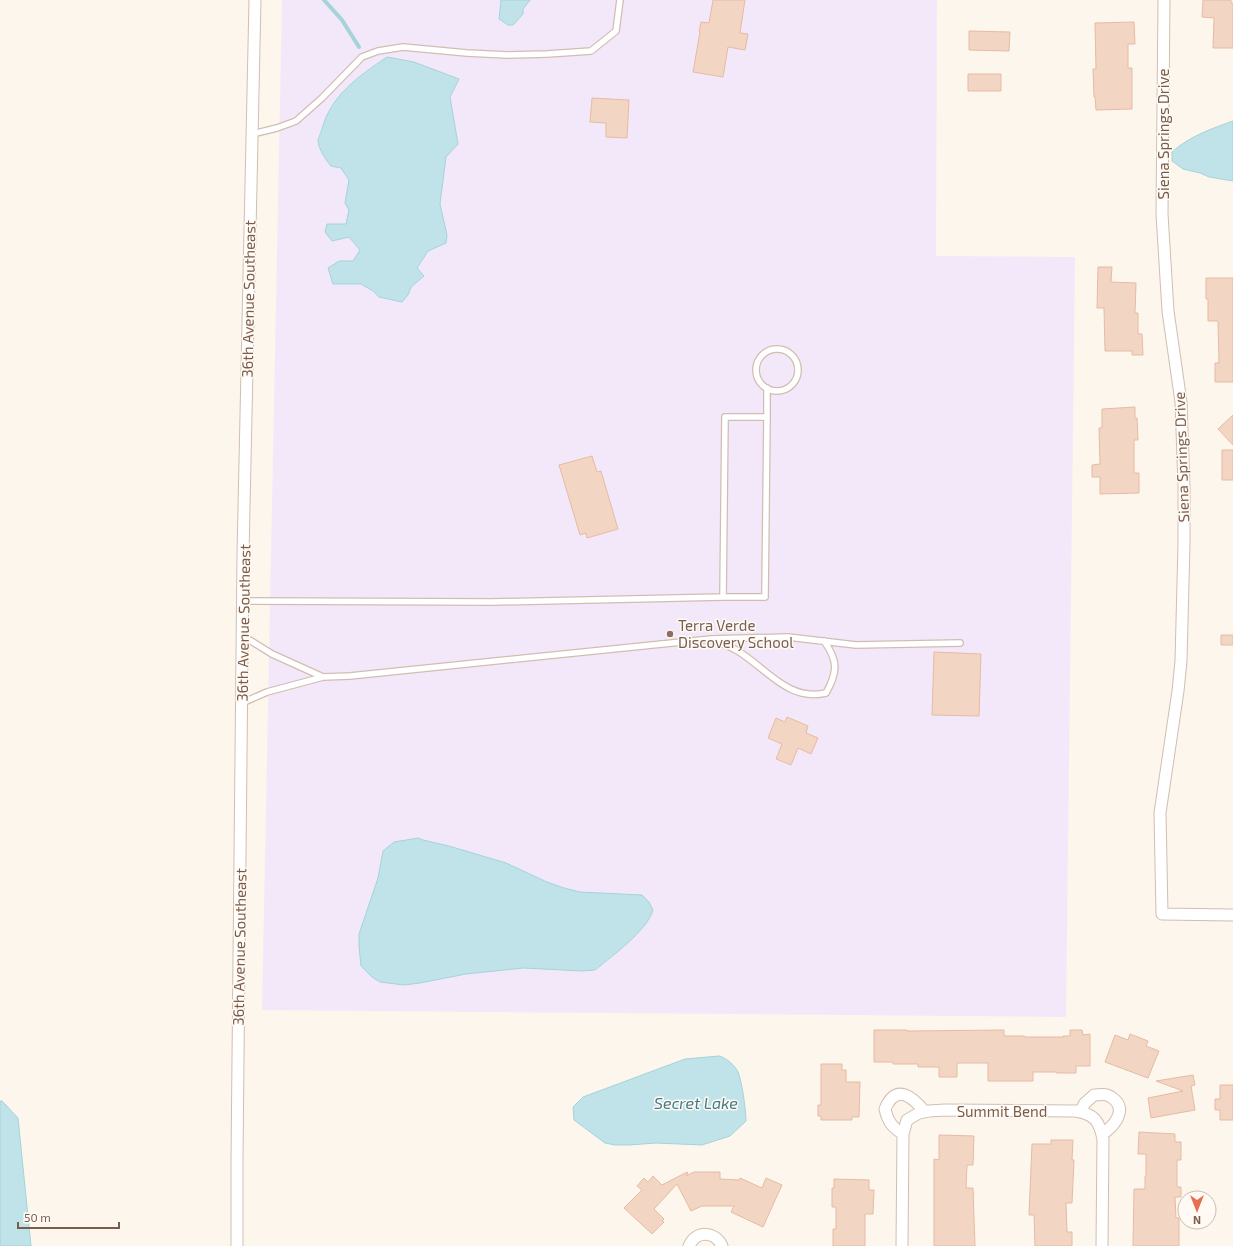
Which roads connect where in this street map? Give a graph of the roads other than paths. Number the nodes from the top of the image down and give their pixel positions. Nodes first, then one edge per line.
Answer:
1 (255, 0) edge
2 (620, 0) edge
3 (1164, 0) edge
4 (252, 134) junction
5 (767, 388) junction
6 (767, 418) junction
7 (723, 597) junction
8 (243, 601) junction
9 (243, 636) junction
10 (711, 639) junction
11 (824, 641) junction
12 (960, 643) dead end
13 (323, 677) junction
14 (242, 703) junction
15 (1233, 915) edge
16 (925, 1112) junction
17 (1080, 1112) junction
18 (903, 1134) junction
19 (1102, 1134) junction
20 (237, 1246) edge
21 (689, 1246) edge
22 (722, 1246) edge
23 (902, 1246) edge
24 (1102, 1246) edge

1 - 4 street, 36th Avenue Southeast
2 - 4 lane
3 - 15 street, Siena Springs Drive
4 - 8 street, 36th Avenue Southeast
5 - 5 lane
5 - 6 lane
6 - 7 lane
6 - 7 lane
7 - 8 lane
8 - 9 street, 36th Avenue Southeast
9 - 13 lane
9 - 14 street, 36th Avenue Southeast
10 - 11 lane
10 - 11 lane
10 - 13 lane
11 - 12 lane
13 - 14 lane
14 - 20 street, 36th Avenue Southeast
16 - 17 street, Summit Bend
16 - 18 street, Summit Bend
16 - 18 street
17 - 19 street
17 - 19 street
18 - 23 street
19 - 24 street
21 - 22 street

